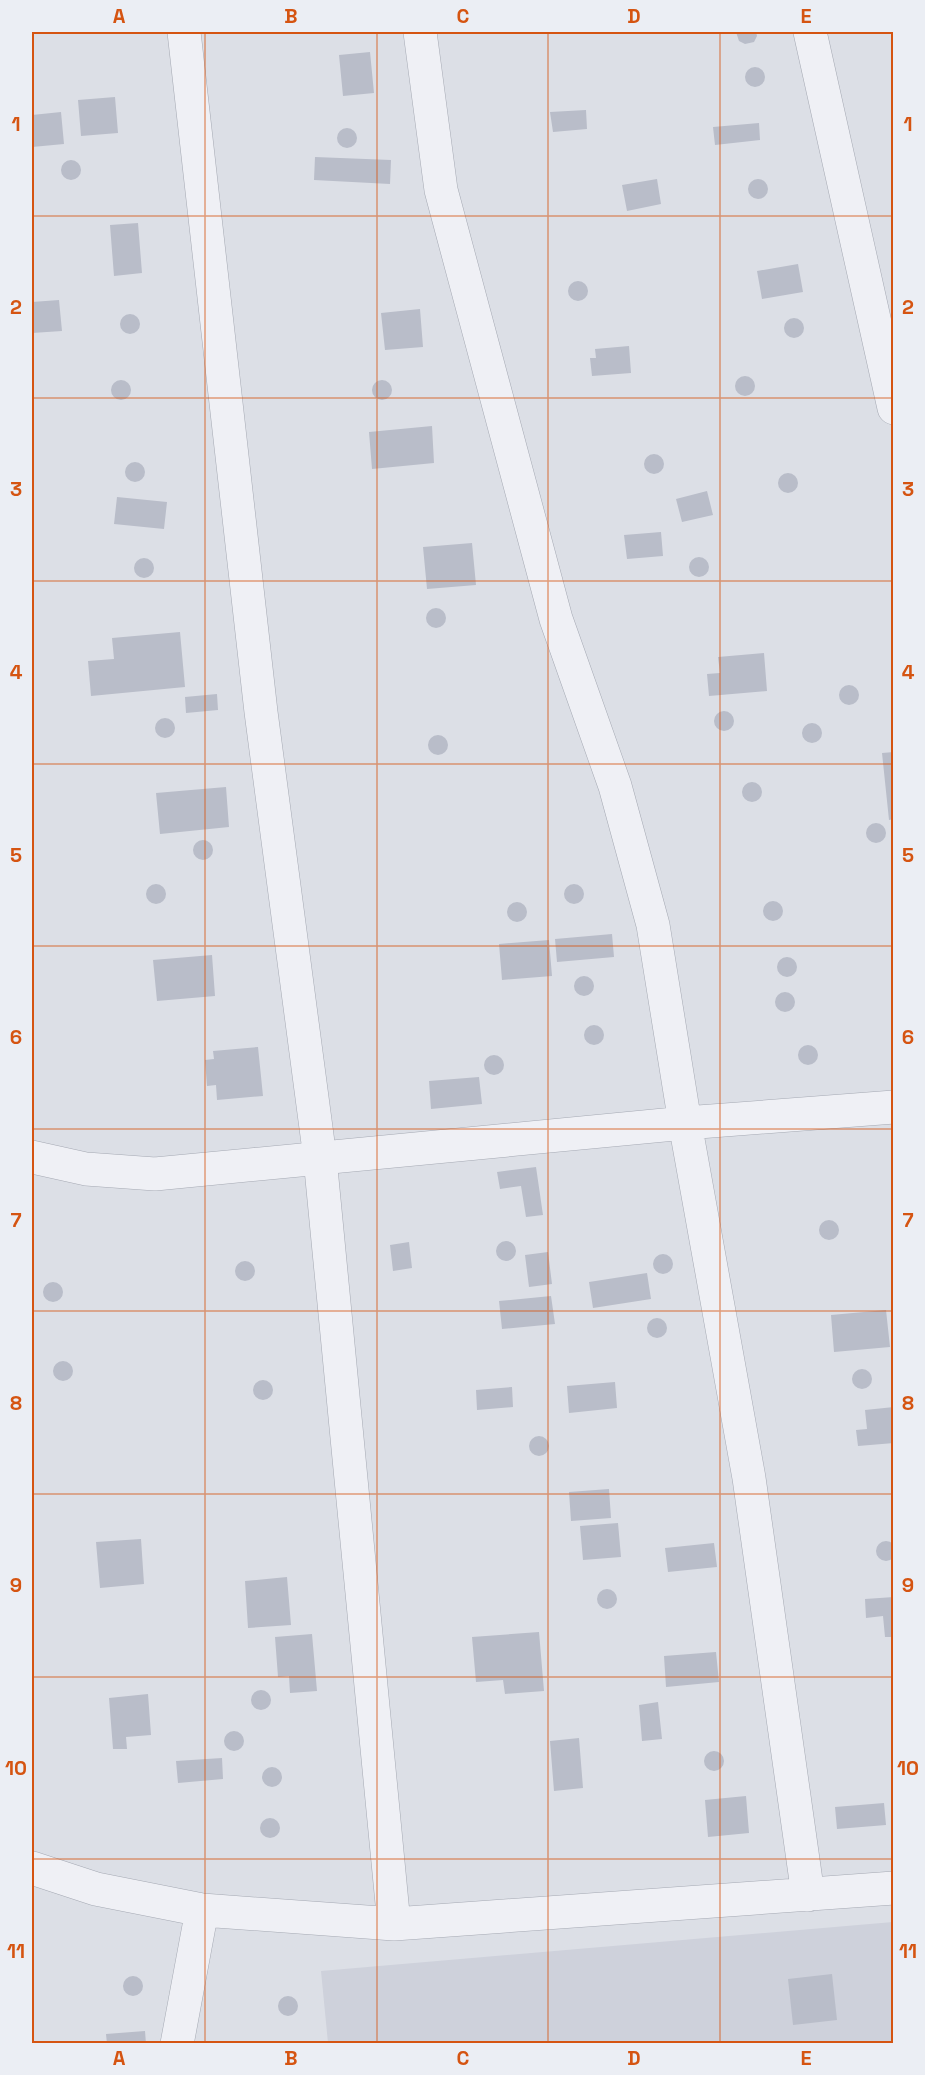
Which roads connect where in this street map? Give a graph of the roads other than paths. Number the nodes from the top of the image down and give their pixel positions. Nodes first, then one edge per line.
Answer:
1 (184, 32) edge
2 (420, 32) edge
3 (810, 32) edge
4 (894, 408) edge
5 (894, 1107) edge
6 (685, 1123) junction
7 (32, 1157) edge
8 (320, 1158) junction
9 (32, 1868) edge
10 (894, 1888) edge
11 (808, 1895) junction
12 (202, 1910) junction
13 (394, 1924) junction
14 (177, 2043) edge

1 - 8 street
2 - 6 street
3 - 4 street
5 - 6 street
6 - 8 street
6 - 11 street
7 - 8 street
8 - 13 street
9 - 12 street
10 - 11 street
11 - 13 street
12 - 13 street
12 - 14 street

